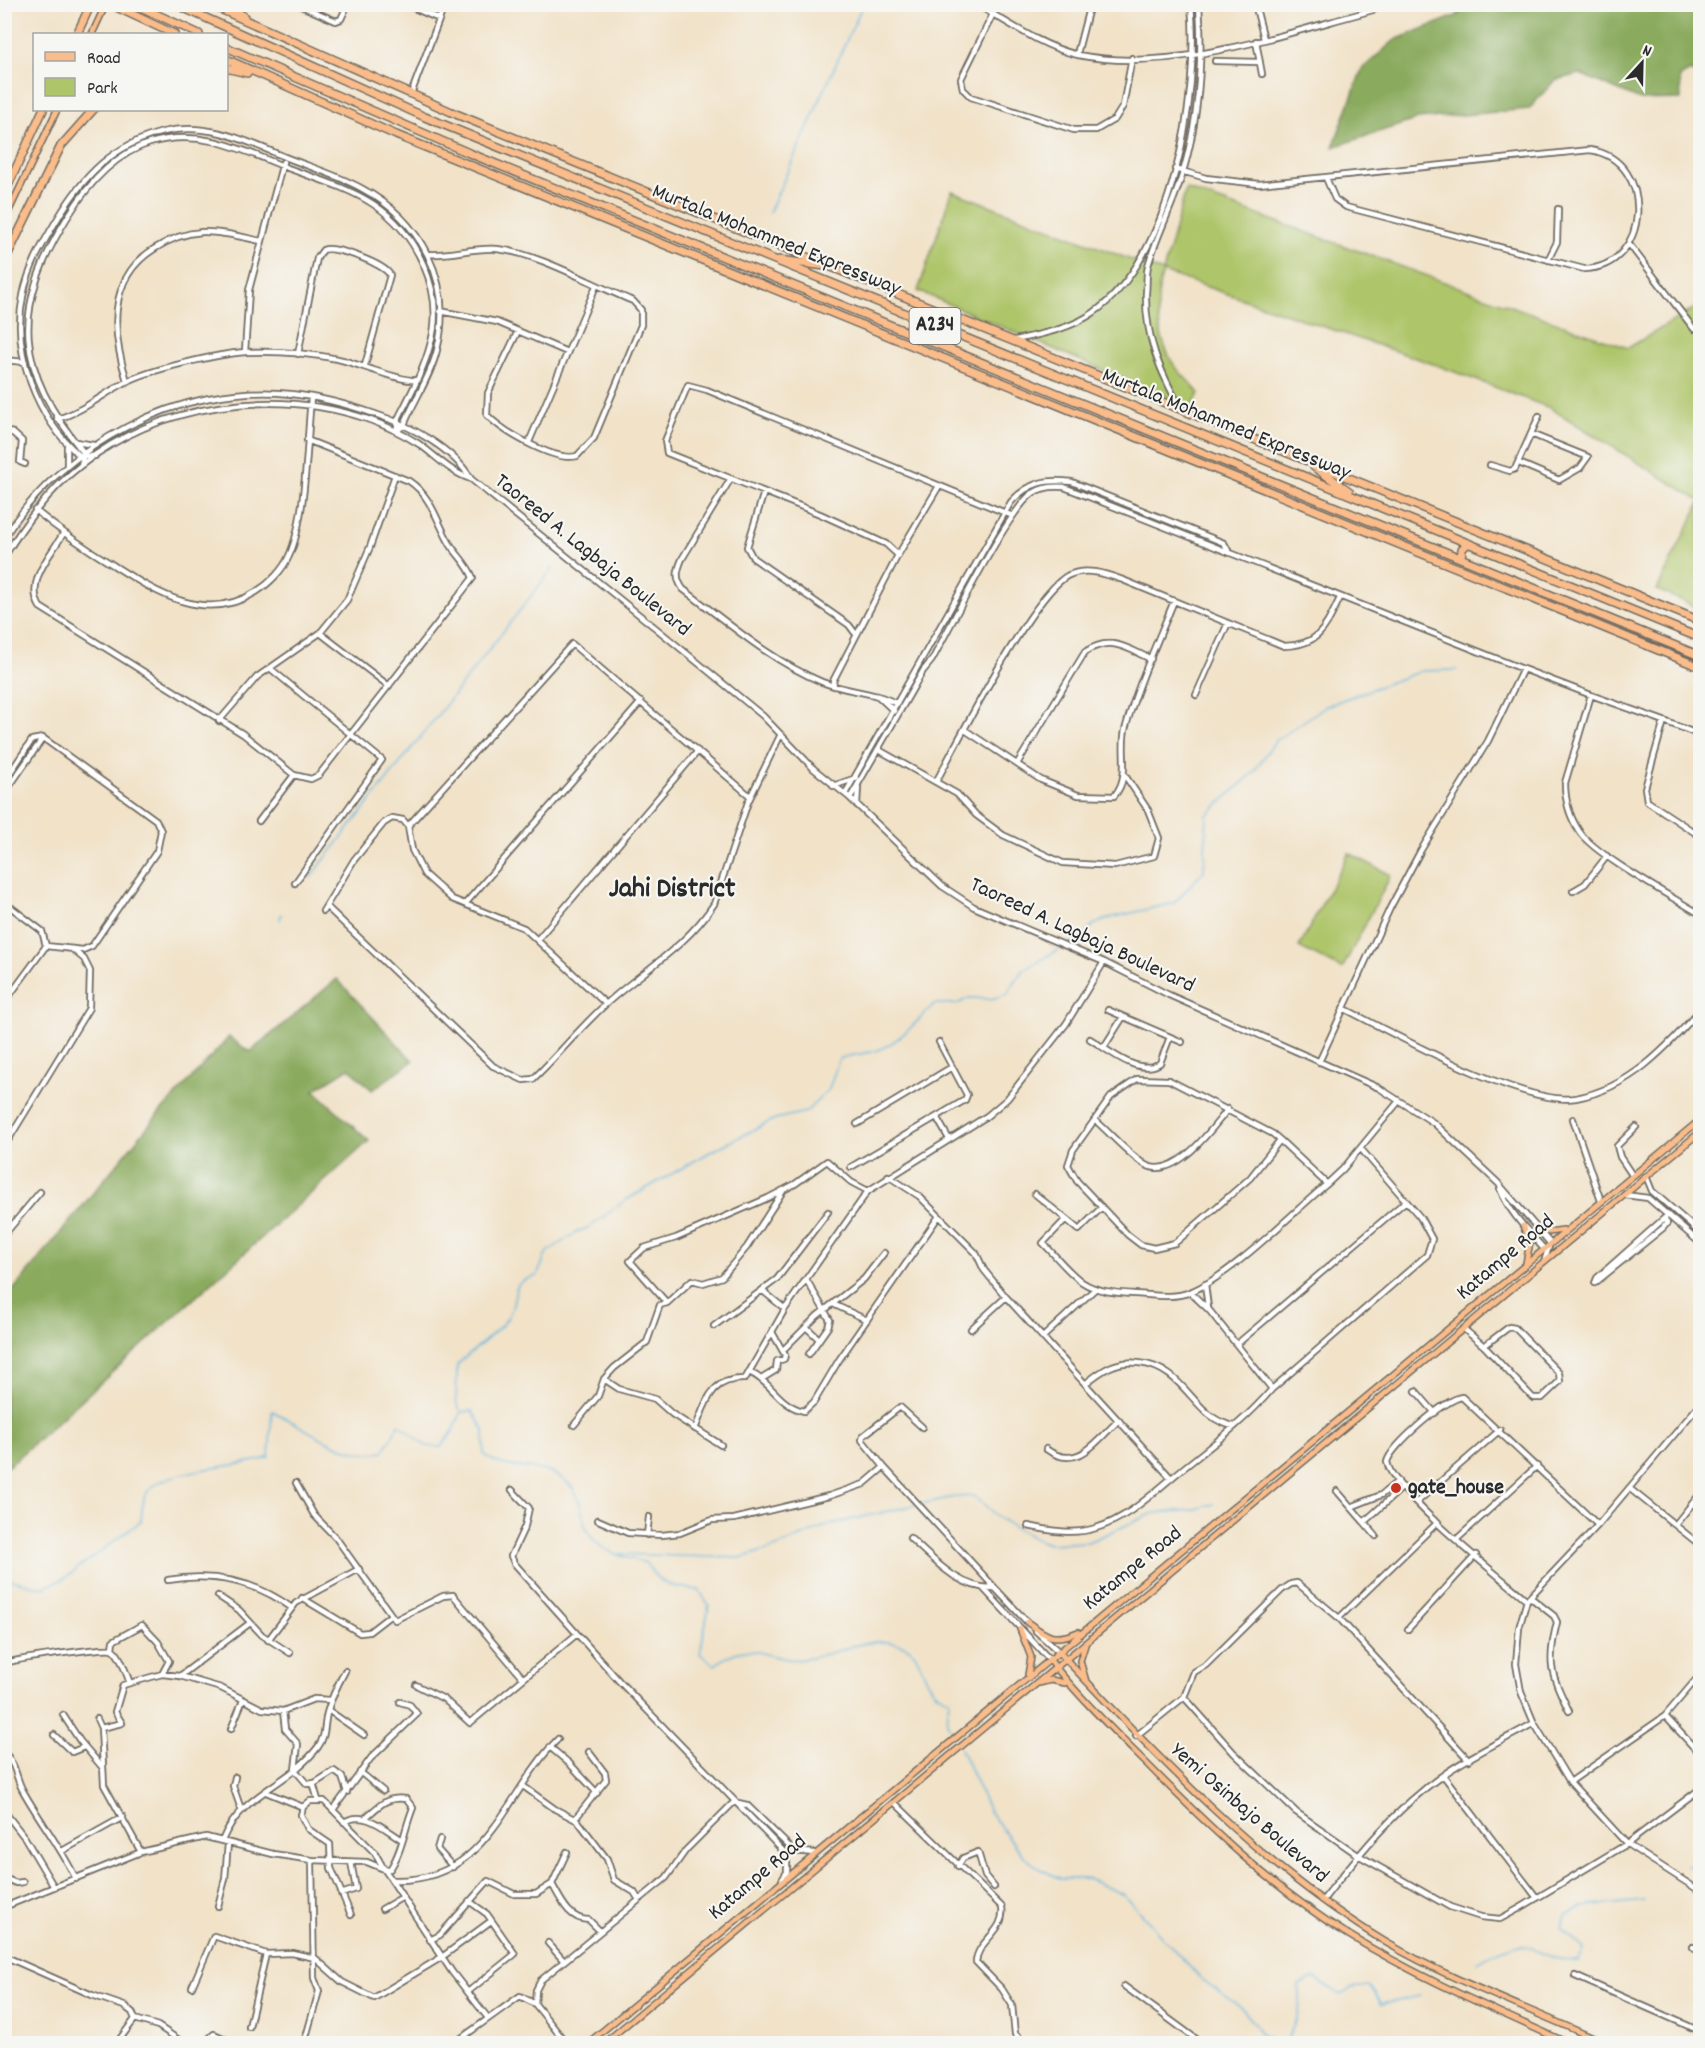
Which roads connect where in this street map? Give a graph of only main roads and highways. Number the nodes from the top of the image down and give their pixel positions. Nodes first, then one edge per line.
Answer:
1 (91, 4) edge
2 (108, 4) edge
3 (134, 4) edge
4 (175, 4) edge
5 (209, 4) edge
6 (228, 4) edge
7 (78, 33) edge
8 (92, 33) edge
9 (172, 33) edge
10 (197, 33) edge
11 (280, 38) junction
12 (228, 48) edge
13 (228, 60) edge
14 (228, 69) edge
15 (304, 95) junction
16 (43, 111) edge
17 (57, 111) edge
18 (92, 111) edge
19 (4, 194) edge
20 (4, 221) edge
21 (770, 259) junction
22 (4, 262) edge
23 (836, 268) junction
24 (763, 284) junction
25 (820, 297) junction
26 (1302, 459) junction
27 (1361, 500) junction
28 (1445, 533) junction
29 (1468, 543) junction
30 (1435, 547) junction
31 (1461, 558) junction
32 (1701, 621) edge
33 (1701, 638) edge
34 (1701, 656) edge
35 (1701, 667) edge
36 (1701, 1120) edge
37 (1701, 1132) edge
38 (1523, 1226) road end
39 (1568, 1228) junction
40 (1539, 1229) road end
41 (1526, 1263) junction
42 (1027, 1622) road end
43 (1020, 1629) road end
44 (1085, 1629) junction
45 (1086, 1642) junction
46 (1058, 1651) junction
47 (1049, 1659) junction
48 (1065, 1659) junction
49 (1055, 1668) junction
50 (1026, 1678) junction
51 (1038, 1683) junction
52 (1066, 1683) junction
53 (1091, 1687) junction
54 (1196, 1793) junction
55 (1186, 1804) junction
56 (587, 2043) edge
57 (603, 2043) edge
58 (1570, 2043) edge
59 (1606, 2043) edge

1 - 7 highway
2 - 8 main road
2 - 9 highway
3 - 10 highway
4 - 21 highway, Murtala Mohammed Expressway / A234
5 - 11 highway, Murtala Mohammed Expressway
6 - 11 highway
11 - 23 highway, Murtala Mohammed Expressway
12 - 25 highway, Murtala Mohammed Expressway / A234
13 - 15 highway, Murtala Mohammed Expressway
14 - 15 highway
15 - 24 highway, Murtala Mohammed Expressway
16 - 19 highway
17 - 20 main road
18 - 22 highway
21 - 23 highway
21 - 27 highway, Murtala Mohammed Expressway / A234
23 - 26 highway, Murtala Mohammed Expressway
24 - 25 highway
24 - 35 highway, Murtala Mohammed Expressway
25 - 30 highway, Murtala Mohammed Expressway / A234
26 - 27 highway
26 - 32 highway, Murtala Mohammed Expressway
27 - 28 highway, Murtala Mohammed Expressway / A234
28 - 29 highway, Murtala Mohammed Expressway / A234
28 - 30 highway
29 - 31 highway
29 - 33 highway, Murtala Mohammed Expressway / A234
30 - 31 highway, Murtala Mohammed Expressway / A234
31 - 34 highway, Murtala Mohammed Expressway / A234
36 - 39 main road, Katampe Road
37 - 45 main road, Katampe Road
38 - 41 main road
39 - 40 main road
39 - 41 main road, Katampe Road
41 - 44 main road, Katampe Road
42 - 44 main road
43 - 50 main road
44 - 46 main road, Katampe Road
45 - 48 main road, Katampe Road
45 - 53 main road
46 - 47 main road, Katampe Road
46 - 48 main road, Yemi Osinbajo Boulevard
47 - 49 main road, Yemi Osinbajo Boulevard
47 - 50 main road, Katampe Road
48 - 49 main road, Katampe Road
48 - 53 main road, Yemi Osinbajo Boulevard
49 - 51 main road, Katampe Road
49 - 52 main road, Yemi Osinbajo Boulevard
50 - 56 main road, Katampe Road
51 - 52 main road
51 - 57 main road, Katampe Road
52 - 55 main road, Yemi Osinbajo Boulevard
53 - 54 main road, Yemi Osinbajo Boulevard
54 - 55 main road
54 - 59 main road, Yemi Osinbajo Boulevard
55 - 58 main road, Yemi Osinbajo Boulevard

